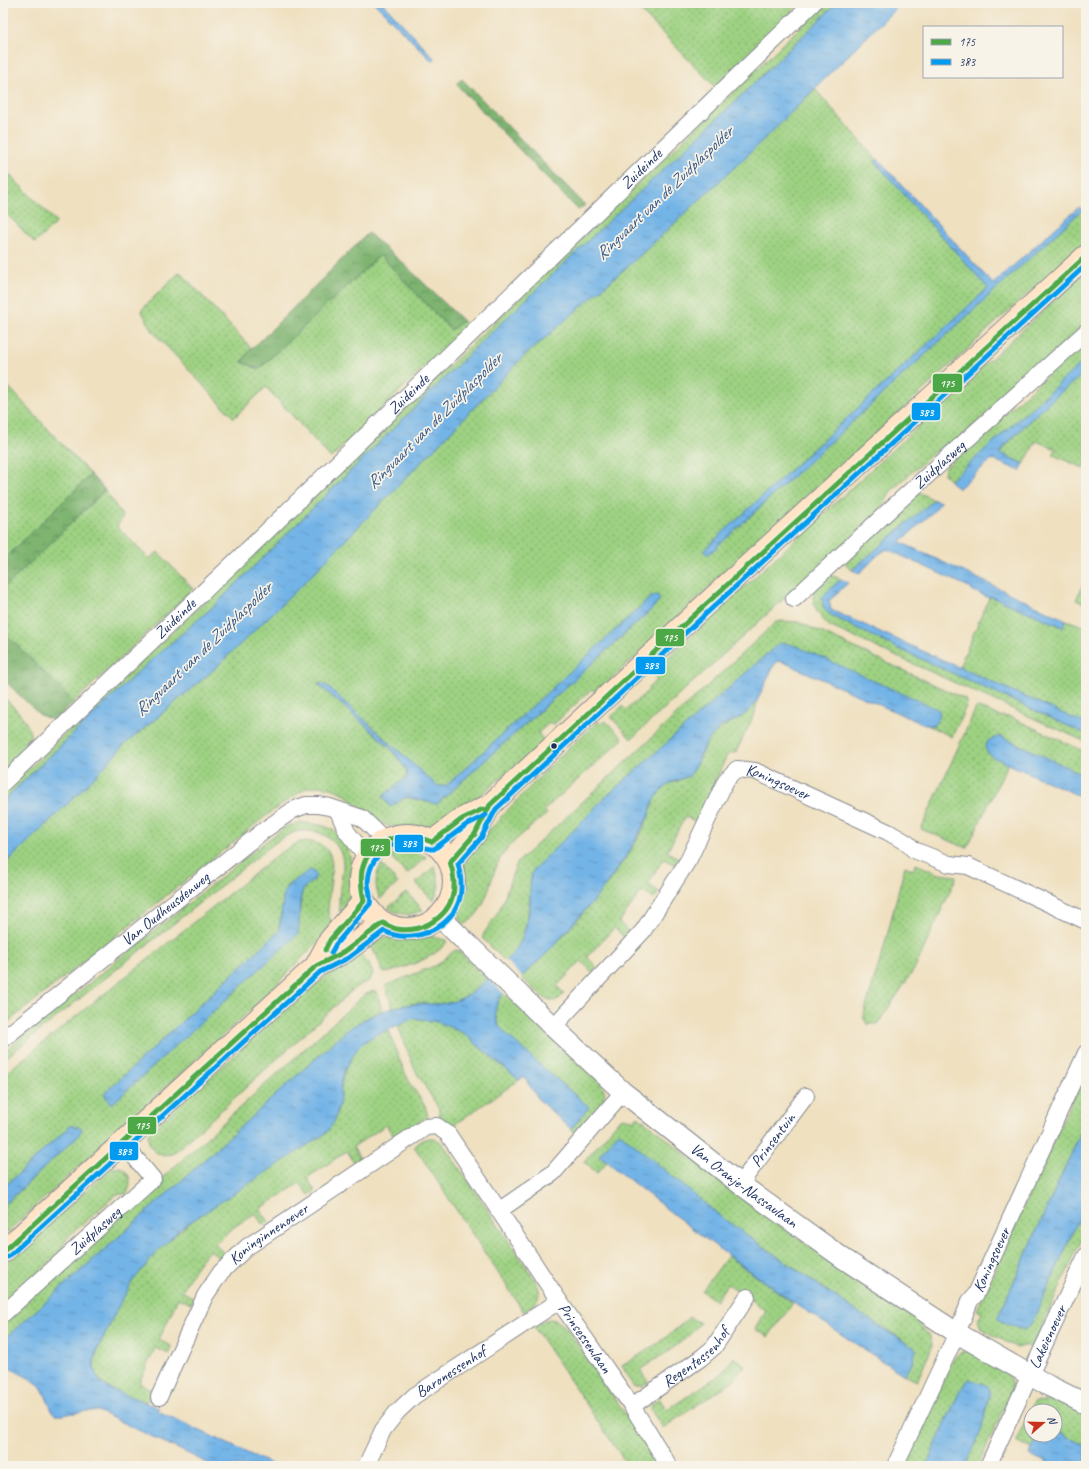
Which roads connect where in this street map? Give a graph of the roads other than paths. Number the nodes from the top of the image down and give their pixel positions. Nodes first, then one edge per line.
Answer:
1 (813, 3) edge
2 (1086, 256) edge
3 (1086, 332) edge
4 (794, 599) dead end
5 (3, 783) edge
6 (490, 805) junction
7 (338, 811) junction
8 (385, 840) junction
9 (432, 842) junction
10 (368, 856) junction
11 (450, 862) junction
12 (364, 902) junction
13 (440, 916) junction
14 (1086, 921) edge
15 (383, 923) junction
16 (316, 966) junction
17 (553, 1027) junction
18 (3, 1039) edge
19 (1086, 1053) edge
20 (623, 1092) junction
21 (806, 1096) dead end
22 (437, 1126) joint
23 (123, 1143) junction
24 (740, 1184) junction
25 (500, 1210) junction
26 (3, 1252) edge
27 (1086, 1256) edge
28 (747, 1297) dead end
29 (559, 1301) junction
30 (3, 1314) edge
31 (957, 1333) junction
32 (1030, 1375) junction
33 (160, 1397) dead end
34 (1086, 1404) edge
35 (632, 1406) junction
36 (366, 1466) edge
37 (669, 1466) edge
38 (895, 1466) edge
39 (988, 1466) edge

1 - 5 street, Zuideinde
2 - 6 main road
3 - 4 street, Zuidplasweg
6 - 9 main road
6 - 11 main road
7 - 8 street, Van Oudheusdenweg
7 - 10 street
7 - 18 street, Van Oudheusdenweg
8 - 9 main road
8 - 10 main road
9 - 11 main road
10 - 12 main road
11 - 13 main road
12 - 15 main road
12 - 16 main road
13 - 15 main road
13 - 17 street, Van Oranje-Nassaulaan
14 - 17 street, Koningsoever
15 - 16 main road
16 - 23 main road
17 - 20 street, Van Oranje-Nassaulaan
19 - 31 street, Koningsoever
20 - 24 street, Van Oranje-Nassaulaan
20 - 25 street
21 - 24 street, Prinsentuin
22 - 25 street, Prinsessenlaan
22 - 33 street, Koninginnenoever
23 - 26 main road
23 - 30 street, Zuidplasweg
24 - 31 street, Van Oranje-Nassaulaan
25 - 29 street, Prinsessenlaan
27 - 32 street, Lakeienoever
28 - 35 street, Regentessenhof
29 - 35 street, Prinsessenlaan
29 - 36 street, Baronessenhof
31 - 32 street, Van Oranje-Nassaulaan
31 - 38 street, Koningsoever
32 - 34 street, Van Oranje-Nassaulaan
32 - 39 street, Lakeienoever
35 - 37 street, Prinsessenlaan

